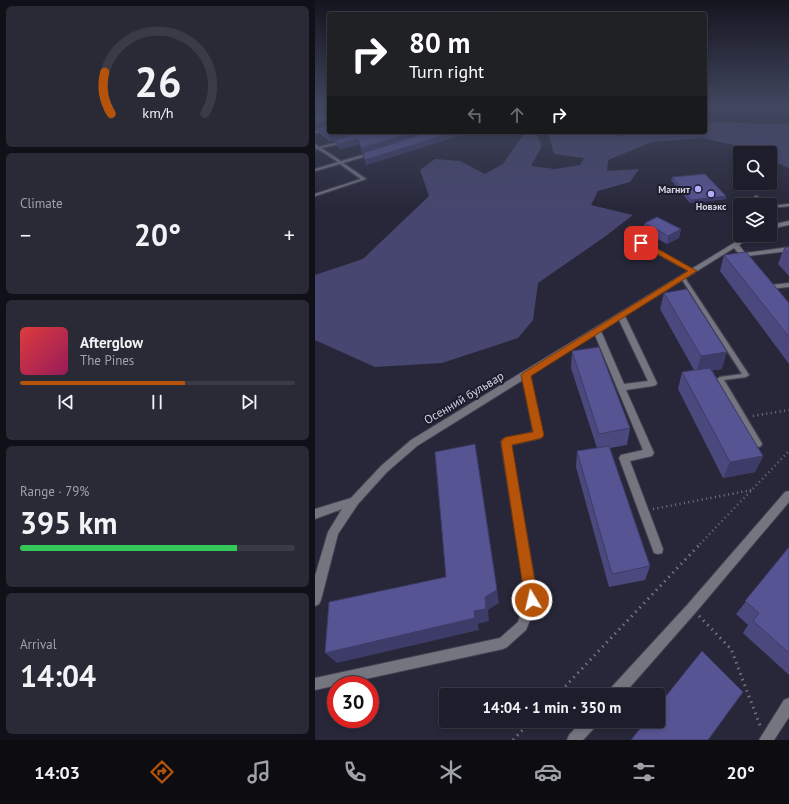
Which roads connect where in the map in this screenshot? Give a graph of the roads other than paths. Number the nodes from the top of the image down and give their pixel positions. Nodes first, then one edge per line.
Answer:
1 (346, 141) edge
2 (315, 145) edge
3 (317, 148) edge
4 (376, 152) edge
5 (340, 163) junction
6 (315, 170) edge
7 (315, 195) edge
8 (789, 205) edge
9 (777, 206) edge
10 (789, 223) edge
11 (777, 226) edge
12 (628, 236) dead end
13 (740, 242) edge
14 (735, 245) junction
15 (789, 249) edge
16 (743, 255) junction
17 (752, 266) edge
18 (693, 271) junction
19 (683, 278) junction
20 (789, 285) edge
21 (775, 293) edge
22 (621, 316) junction
23 (597, 331) junction
24 (526, 375) junction
25 (621, 388) junction
26 (759, 444) dead end
27 (789, 495) edge
28 (354, 501) junction
29 (315, 514) edge
30 (658, 549) dead end
31 (315, 600) edge
32 (315, 684) edge
33 (620, 688) edge
34 (789, 706) edge
35 (585, 728) edge
36 (765, 736) edge
37 (574, 740) edge

1 - 3 lane
2 - 3 lane
3 - 5 lane
4 - 5 lane
5 - 6 lane
5 - 7 lane
8 - 9 lane
10 - 11 street
12 - 18 lane
13 - 14 street, Осенний бульвар
14 - 16 street
14 - 18 street, Осенний бульвар
15 - 16 street
16 - 17 street
18 - 19 street, Осенний бульвар
19 - 22 street, Осенний бульвар
19 - 26 lane
20 - 21 street
22 - 23 street, Осенний бульвар
22 - 25 street
23 - 24 street, Осенний бульвар
23 - 25 street
24 - 28 street, Осенний бульвар
24 - 32 street
25 - 30 street
27 - 33 street
28 - 29 street
28 - 31 street, Осенний бульвар
34 - 36 street
35 - 37 street

